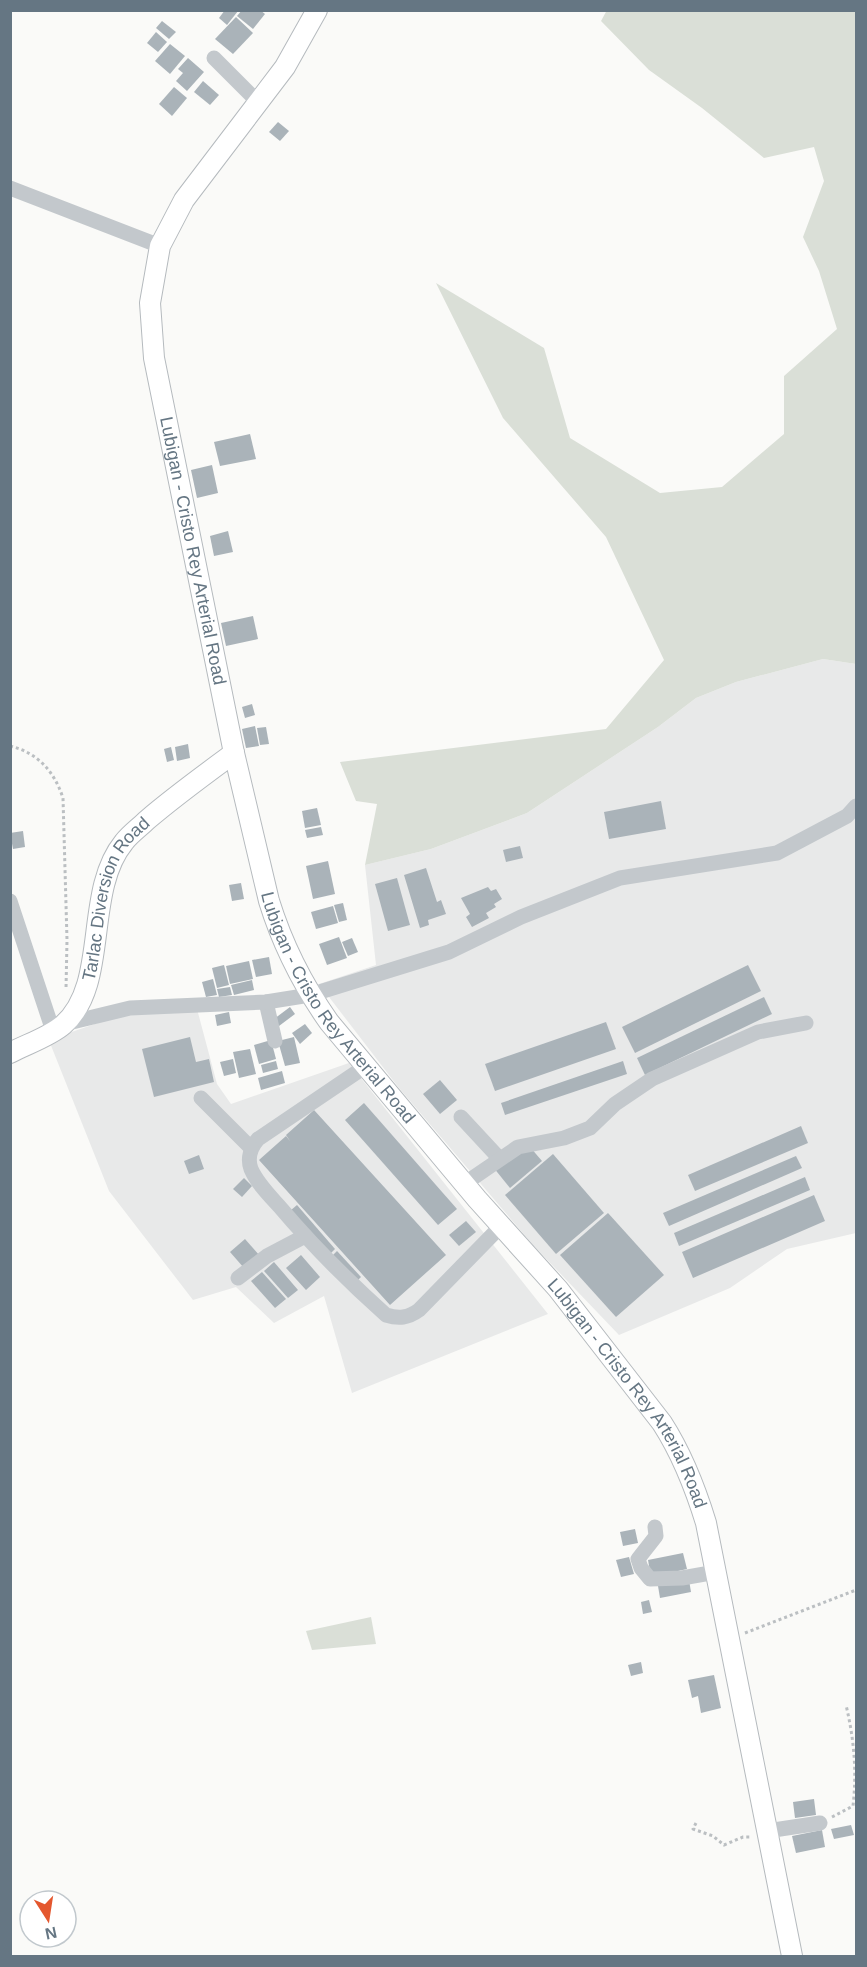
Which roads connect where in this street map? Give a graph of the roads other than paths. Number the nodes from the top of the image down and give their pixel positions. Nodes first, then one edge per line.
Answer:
1 (317, 10) edge
2 (214, 58) dead end
3 (258, 103) junction
4 (10, 188) edge
5 (160, 246) junction
6 (234, 753) junction
7 (856, 806) edge
8 (10, 901) edge
9 (310, 995) junction
10 (266, 1002) junction
11 (806, 1023) dead end
12 (59, 1028) junction
13 (275, 1041) dead end
14 (10, 1053) edge
15 (366, 1066) junction
16 (201, 1098) dead end
17 (461, 1117) dead end
18 (251, 1148) junction
19 (499, 1158) junction
20 (464, 1184) junction
21 (501, 1226) junction
22 (304, 1236) junction
23 (238, 1278) dead end
24 (655, 1527) dead end
25 (716, 1572) junction
26 (820, 1823) road end
27 (768, 1835) junction
28 (792, 1956) edge

1 - 3 main road, Lubigan - Cristo Rey Arterial Road
2 - 3 street
3 - 5 main road, Lubigan - Cristo Rey Arterial Road
4 - 5 street
5 - 6 main road, Lubigan - Cristo Rey Arterial Road
6 - 9 main road, Lubigan - Cristo Rey Arterial Road
6 - 12 main road, Tarlac Diversion Road
7 - 9 street
8 - 12 street
9 - 10 street
9 - 15 main road, Lubigan - Cristo Rey Arterial Road
10 - 12 street
10 - 13 street
11 - 19 street
12 - 14 main road
15 - 18 street
15 - 20 main road, Lubigan - Cristo Rey Arterial Road
16 - 18 street
17 - 19 street
18 - 22 street
19 - 20 street
20 - 21 main road, Lubigan - Cristo Rey Arterial Road
21 - 22 street
21 - 25 main road, Lubigan - Cristo Rey Arterial Road
22 - 23 street
24 - 25 street
25 - 27 main road, Lubigan - Cristo Rey Arterial Road
26 - 27 street
27 - 28 main road, Lubigan - Cristo Rey Arterial Road

